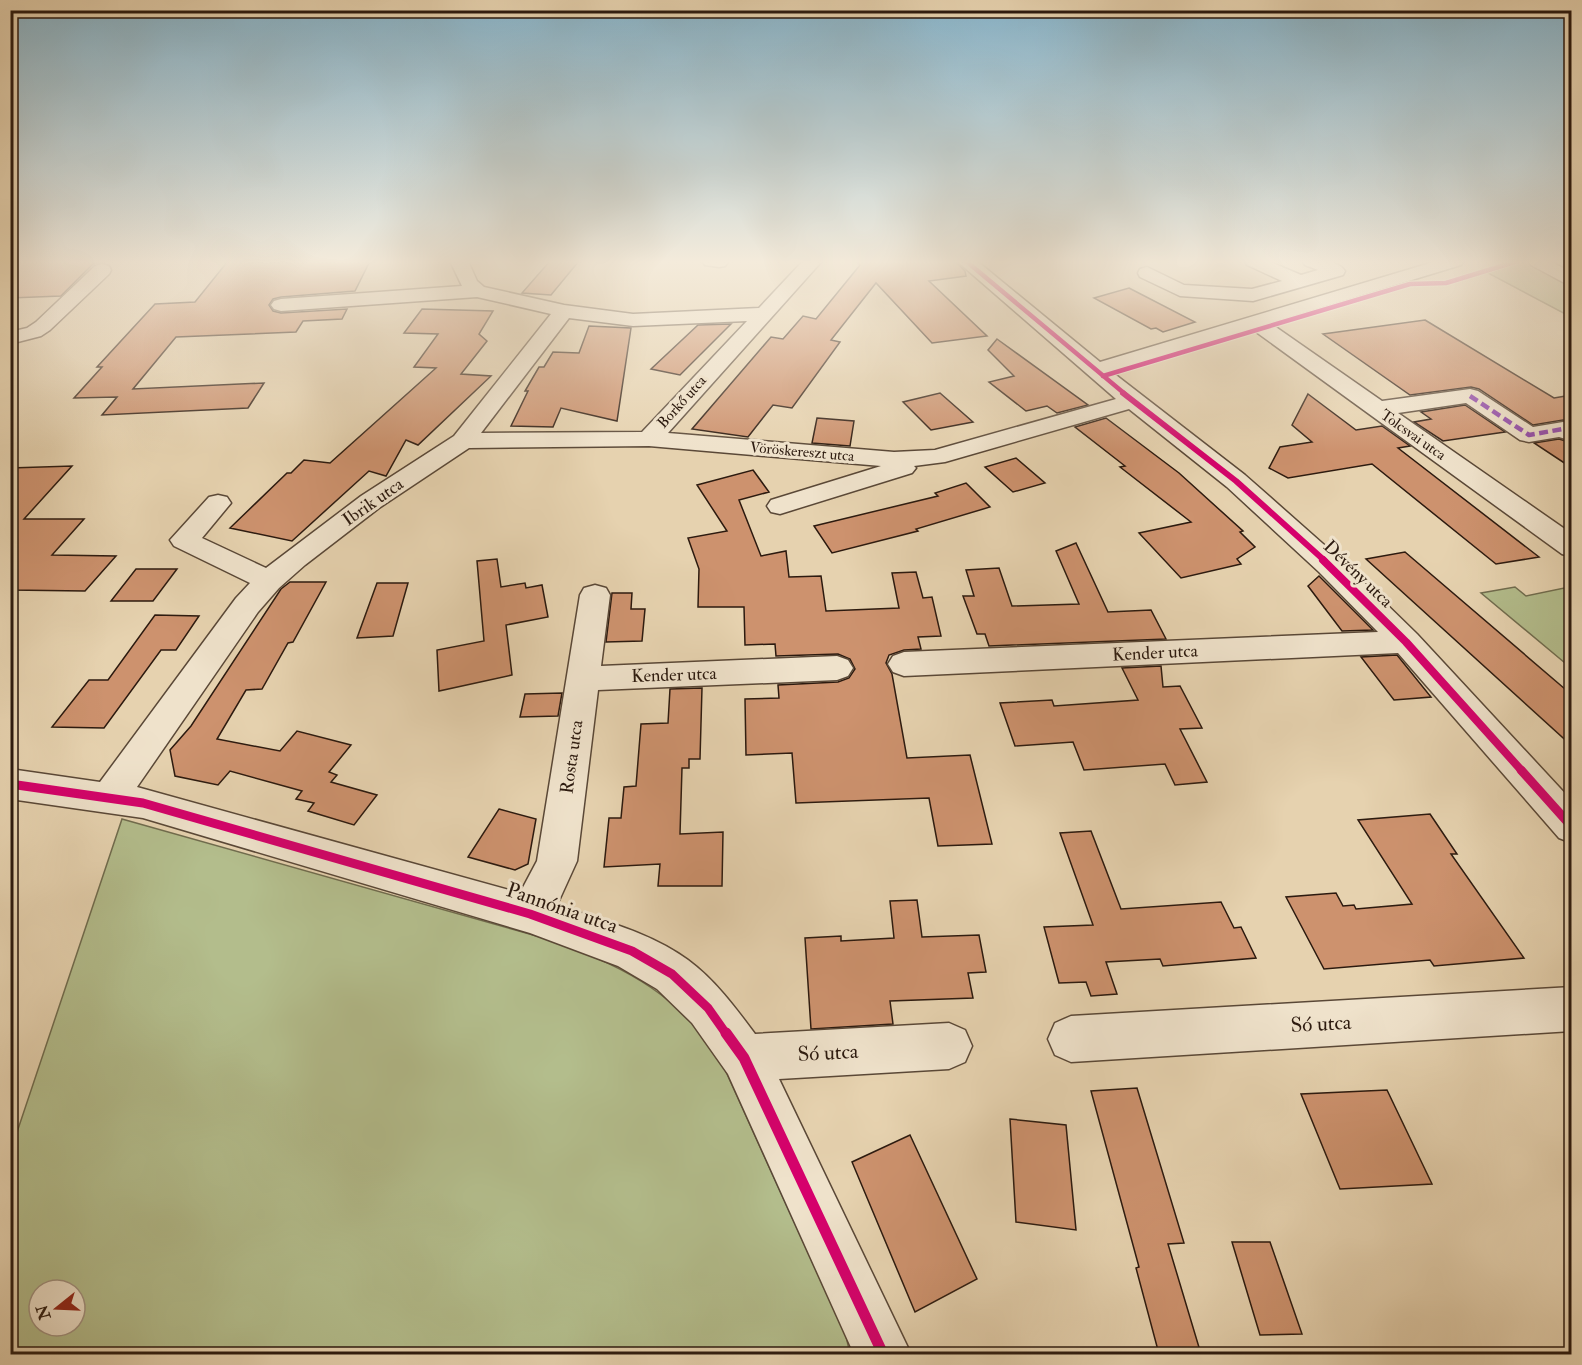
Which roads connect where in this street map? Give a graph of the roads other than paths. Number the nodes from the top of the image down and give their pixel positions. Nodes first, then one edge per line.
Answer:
1 (44, 325) edge
2 (553, 325) edge
3 (753, 325) edge
4 (1042, 325) edge
5 (1246, 325) edge
6 (1259, 325) edge
7 (16, 337) edge
8 (1096, 370) junction
9 (1133, 401) junction
10 (1377, 409) junction
11 (1572, 434) edge
12 (649, 439) junction
13 (463, 441) junction
14 (936, 457) junction
15 (218, 504) dead end
16 (780, 506) dead end
17 (1572, 548) edge
18 (269, 581) junction
19 (595, 595) dead end
20 (1406, 642) junction
21 (904, 664) dead end
22 (837, 668) dead end
23 (584, 679) junction
24 (10, 784) edge
25 (110, 797) junction
26 (1572, 827) edge
27 (530, 914) junction
28 (1572, 1009) edge
29 (1071, 1039) dead end
30 (949, 1046) dead end
31 (744, 1058) junction
32 (883, 1354) edge

1 - 7 street
2 - 13 street, Ibrik utca
3 - 12 street, Borkő utca
4 - 8 street, Dévény utca
5 - 8 street
6 - 10 street, Tolcsvai utca
8 - 9 street, Dévény utca
9 - 14 street, Vöröskereszt utca
9 - 20 street, Dévény utca
10 - 11 street
10 - 17 street, Tolcsvai utca
12 - 13 street, Vöröskereszt utca
12 - 14 street, Vöröskereszt utca
13 - 18 street, Ibrik utca
14 - 16 street
15 - 18 street
18 - 25 street, Ibrik utca
19 - 23 street, Rosta utca
20 - 21 street, Kender utca
20 - 26 street, Dévény utca
22 - 23 street, Kender utca
23 - 27 street, Rosta utca
24 - 25 street, Pannónia utca
25 - 27 street, Pannónia utca
27 - 31 street, Pannónia utca
28 - 29 street, Só utca
30 - 31 street, Só utca
31 - 32 street, Pannónia utca

